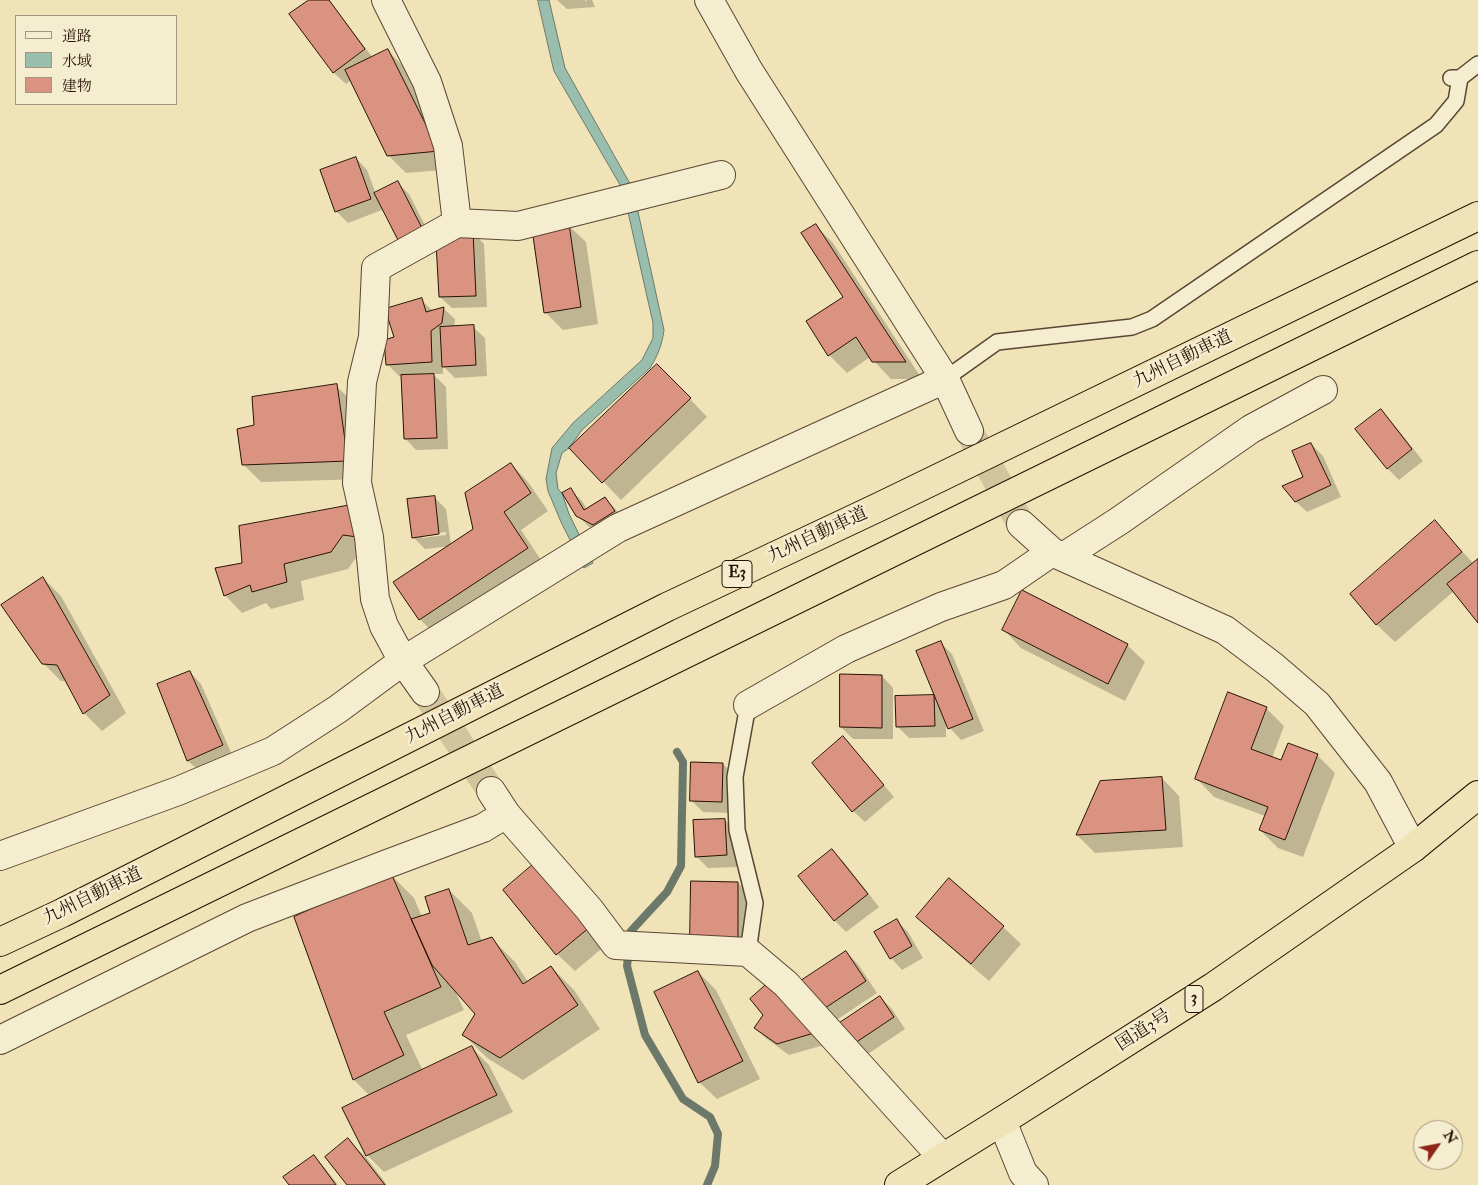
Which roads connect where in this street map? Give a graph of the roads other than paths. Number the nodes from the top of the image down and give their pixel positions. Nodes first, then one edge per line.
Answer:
1 (386, 0) edge
2 (709, 0) edge
3 (1478, 64) edge
4 (721, 175) dead end
5 (1478, 216) edge
6 (458, 223) junction
7 (1478, 265) edge
8 (945, 379) junction
9 (1323, 390) dead end
10 (969, 431) tunnel mouth
11 (1021, 524) tunnel mouth
12 (1058, 555) junction
13 (403, 661) junction
14 (424, 692) tunnel mouth
15 (748, 705) joint
16 (490, 791) tunnel mouth
17 (1478, 795) edge
18 (506, 814) junction
19 (1413, 848) junction
20 (0, 856) edge
21 (0, 942) edge
22 (748, 952) junction
23 (0, 990) edge
24 (0, 1040) edge
25 (1002, 1121) junction
26 (942, 1157) junction
27 (898, 1185) edge
28 (1034, 1185) edge

1 - 6 street
2 - 8 street
3 - 8 lane
4 - 6 street
5 - 21 highway, 九州自動車道 / E3
6 - 13 street
7 - 23 highway
8 - 10 street
8 - 13 street
9 - 12 street
11 - 12 street
12 - 15 street
12 - 19 street
13 - 14 street
13 - 20 street
15 - 22 lane
16 - 18 street
17 - 19 highway, 国道3号 / 3
18 - 22 street
18 - 24 street
19 - 25 highway, 国道3号 / 3
22 - 26 street
25 - 26 highway, 国道3号 / 3
25 - 28 street
26 - 27 highway, 国道3号 / 3

